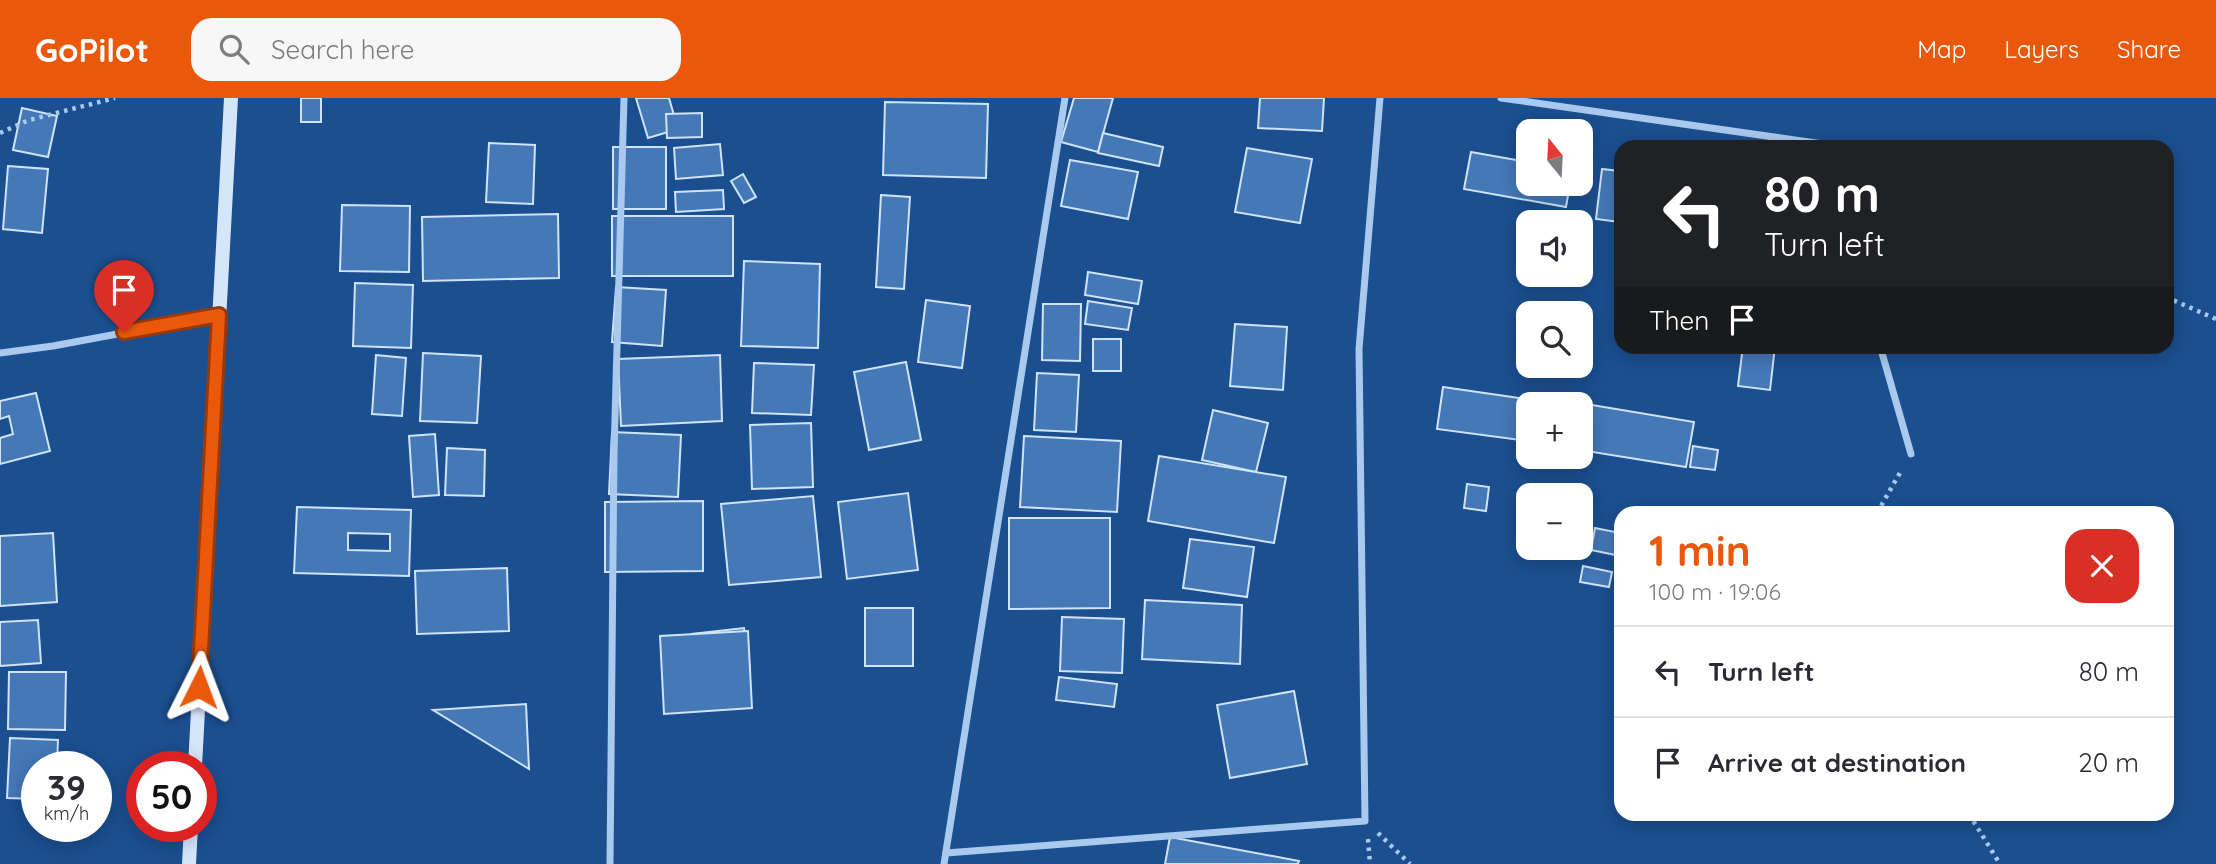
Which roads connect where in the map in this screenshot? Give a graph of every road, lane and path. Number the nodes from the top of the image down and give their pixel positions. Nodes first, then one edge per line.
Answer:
1 (116, 98) edge
2 (231, 98) edge
3 (624, 98) edge
4 (1065, 98) edge
5 (1380, 98) edge
6 (1501, 98) edge
7 (0, 133) edge
8 (1795, 140) edge
9 (2174, 301) edge
10 (219, 315) junction
11 (2216, 319) edge
12 (0, 353) edge
13 (1882, 354) edge
14 (1910, 454) joint
15 (1881, 506) edge
16 (196, 751) edge
17 (1365, 821) junction
18 (1973, 821) edge
19 (190, 842) edge
20 (946, 853) junction
21 (189, 864) edge
22 (610, 864) edge
23 (944, 864) edge
24 (1410, 864) edge
25 (2000, 864) edge

1 - 7 path
2 - 10 main road
3 - 22 street
4 - 20 street
5 - 17 street
6 - 8 street
9 - 11 path
10 - 12 street
10 - 16 main road
13 - 14 street
14 - 15 path
17 - 20 street
17 - 24 path
18 - 25 path
19 - 21 main road
20 - 23 street

